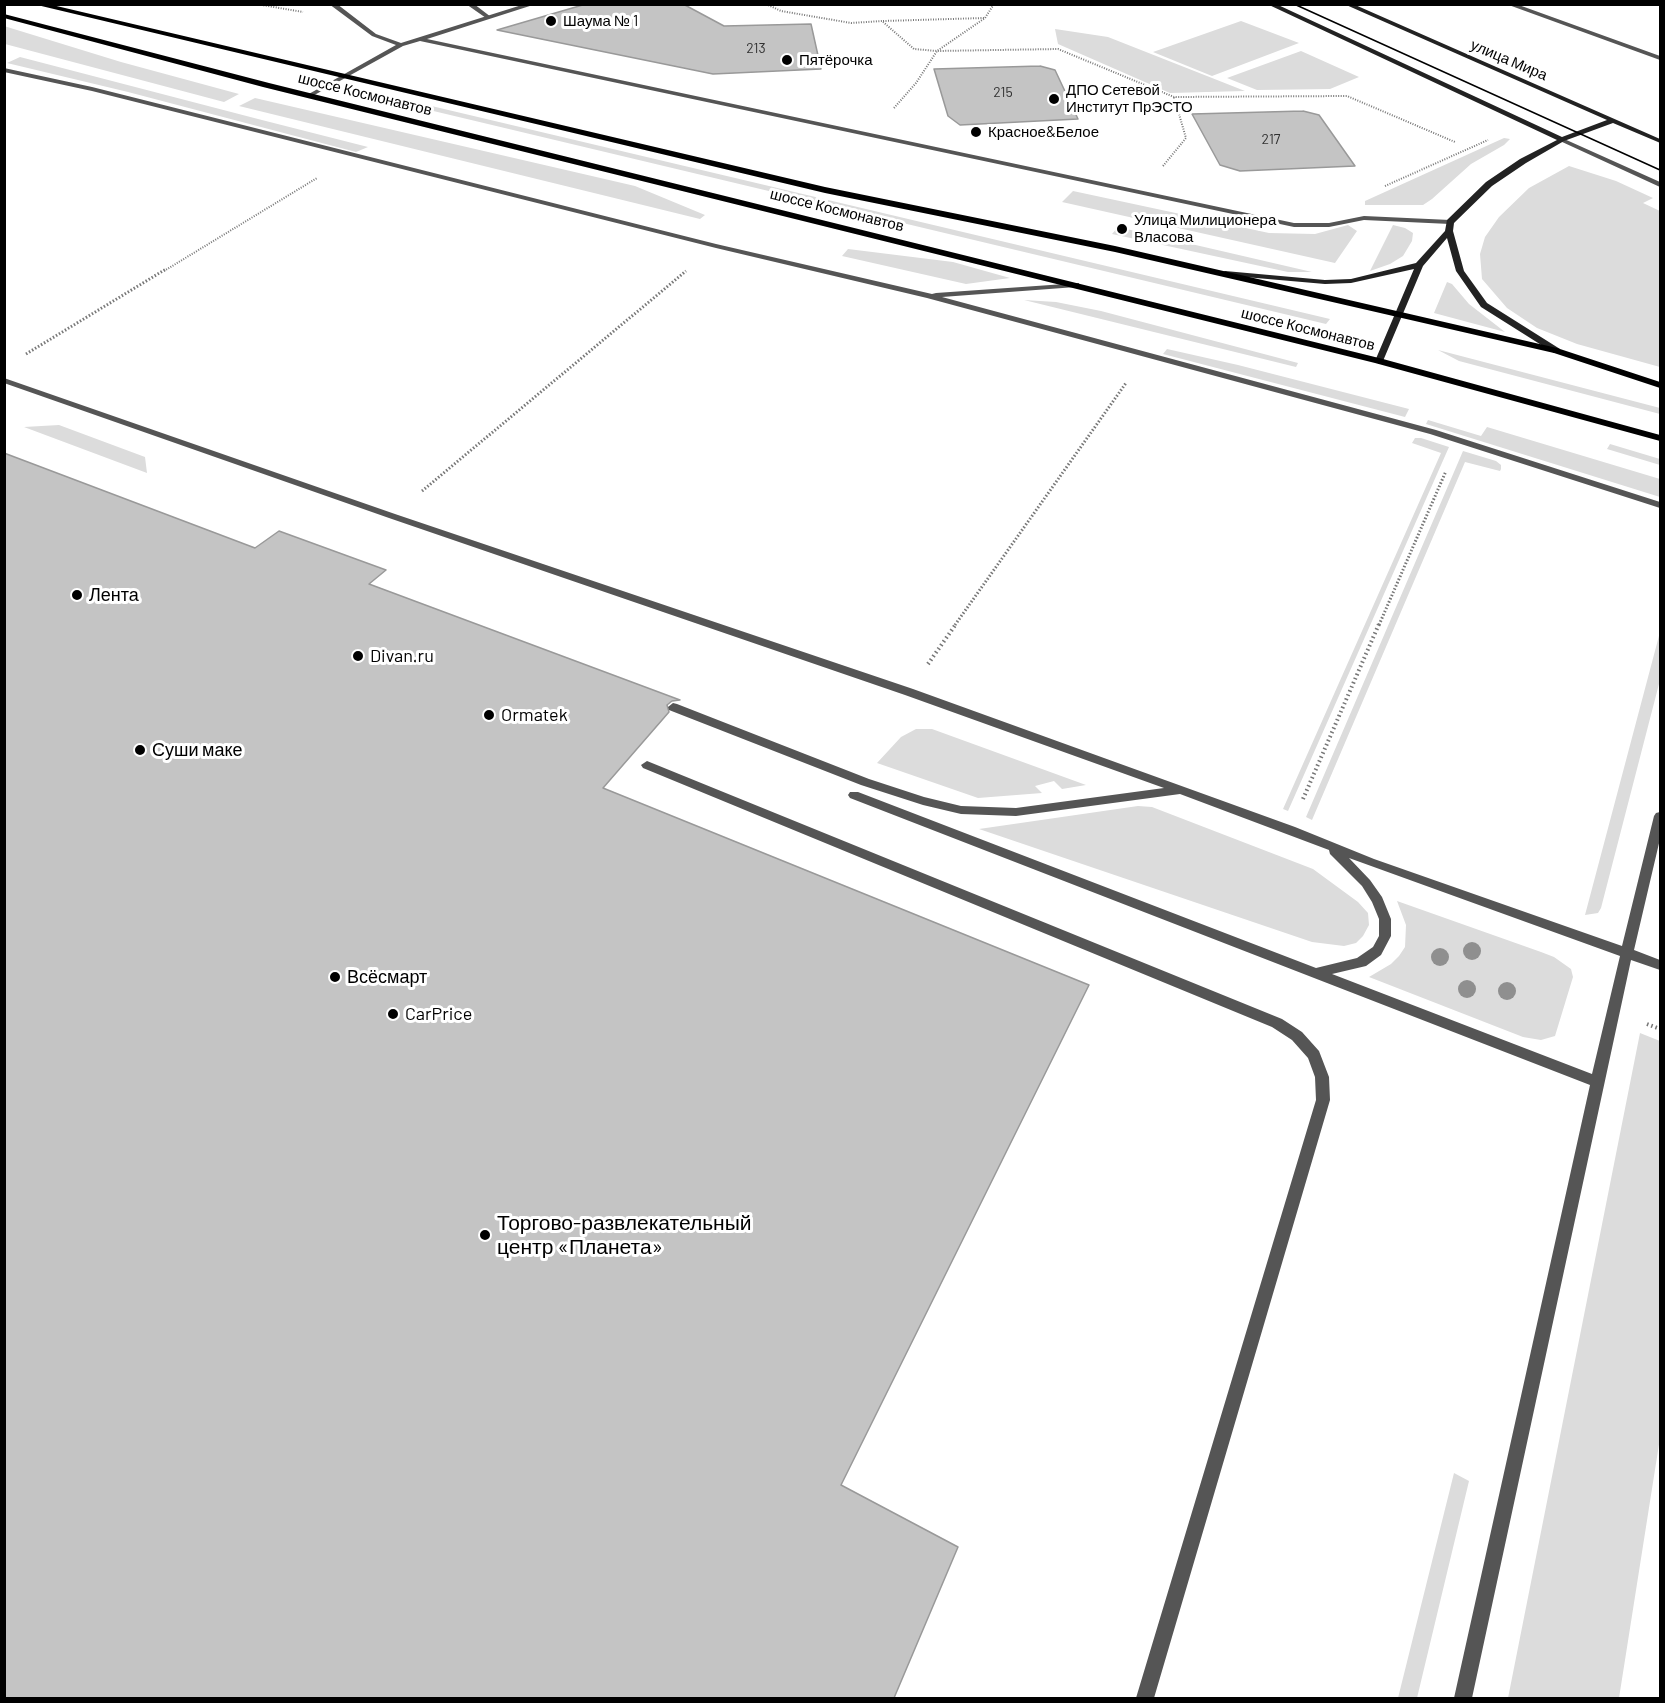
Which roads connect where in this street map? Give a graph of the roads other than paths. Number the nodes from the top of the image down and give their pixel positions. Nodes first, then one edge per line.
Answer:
1 (36, 4) edge
2 (332, 4) edge
3 (469, 4) edge
4 (533, 4) edge
5 (1270, 4) edge
6 (1347, 4) edge
7 (1509, 4) edge
8 (4, 16) edge
9 (488, 17) junction
10 (418, 39) junction
11 (401, 45) junction
12 (1660, 58) edge
13 (4, 70) edge
14 (343, 77) junction
15 (309, 96) junction
16 (1614, 120) junction
17 (1562, 140) junction
18 (1660, 141) edge
19 (1660, 185) edge
20 (1450, 222) junction
21 (1449, 231) junction
22 (1419, 265) junction
23 (1212, 272) junction
24 (1076, 285) junction
25 (929, 296) junction
26 (1400, 316) junction
27 (1557, 351) junction
28 (1379, 361) junction
29 (4, 380) edge
30 (1660, 384) edge
31 (1660, 438) edge
32 (1660, 505) edge
33 (673, 707) dead end
34 (648, 765) dead end
35 (1178, 790) junction
36 (854, 795) dead end
37 (1660, 816) edge
38 (1328, 846) junction
39 (1627, 952) junction
40 (1660, 964) edge
41 (1317, 972) junction
42 (1598, 1082) junction
43 (1145, 1698) edge
44 (1463, 1698) edge

1 - 14 main road, шоссе Космонавтов
2 - 11 street
3 - 9 street
4 - 9 street
5 - 17 main road
6 - 16 main road, улица Мира
7 - 12 street
8 - 15 main road, шоссе Космонавтов
9 - 10 street
10 - 11 street
10 - 20 street
11 - 14 street
13 - 25 street
14 - 15 street
14 - 23 main road, шоссе Космонавтов
15 - 24 main road, шоссе Космонавтов
16 - 17 main road
16 - 18 main road, улица Мира
17 - 19 street
17 - 20 main road
20 - 21 main road
21 - 22 main road
21 - 27 main road
22 - 23 main road
22 - 26 main road
23 - 26 main road, шоссе Космонавтов
24 - 25 street
24 - 28 main road, шоссе Космонавтов
25 - 32 street
26 - 27 main road, шоссе Космонавтов
26 - 28 main road
27 - 30 main road, шоссе Космонавтов
28 - 31 main road, шоссе Космонавтов
29 - 35 street
33 - 35 street
34 - 43 street
35 - 38 street
36 - 41 street
37 - 39 street
38 - 39 street
38 - 41 street
39 - 40 street
39 - 42 street
41 - 42 street
42 - 44 street

